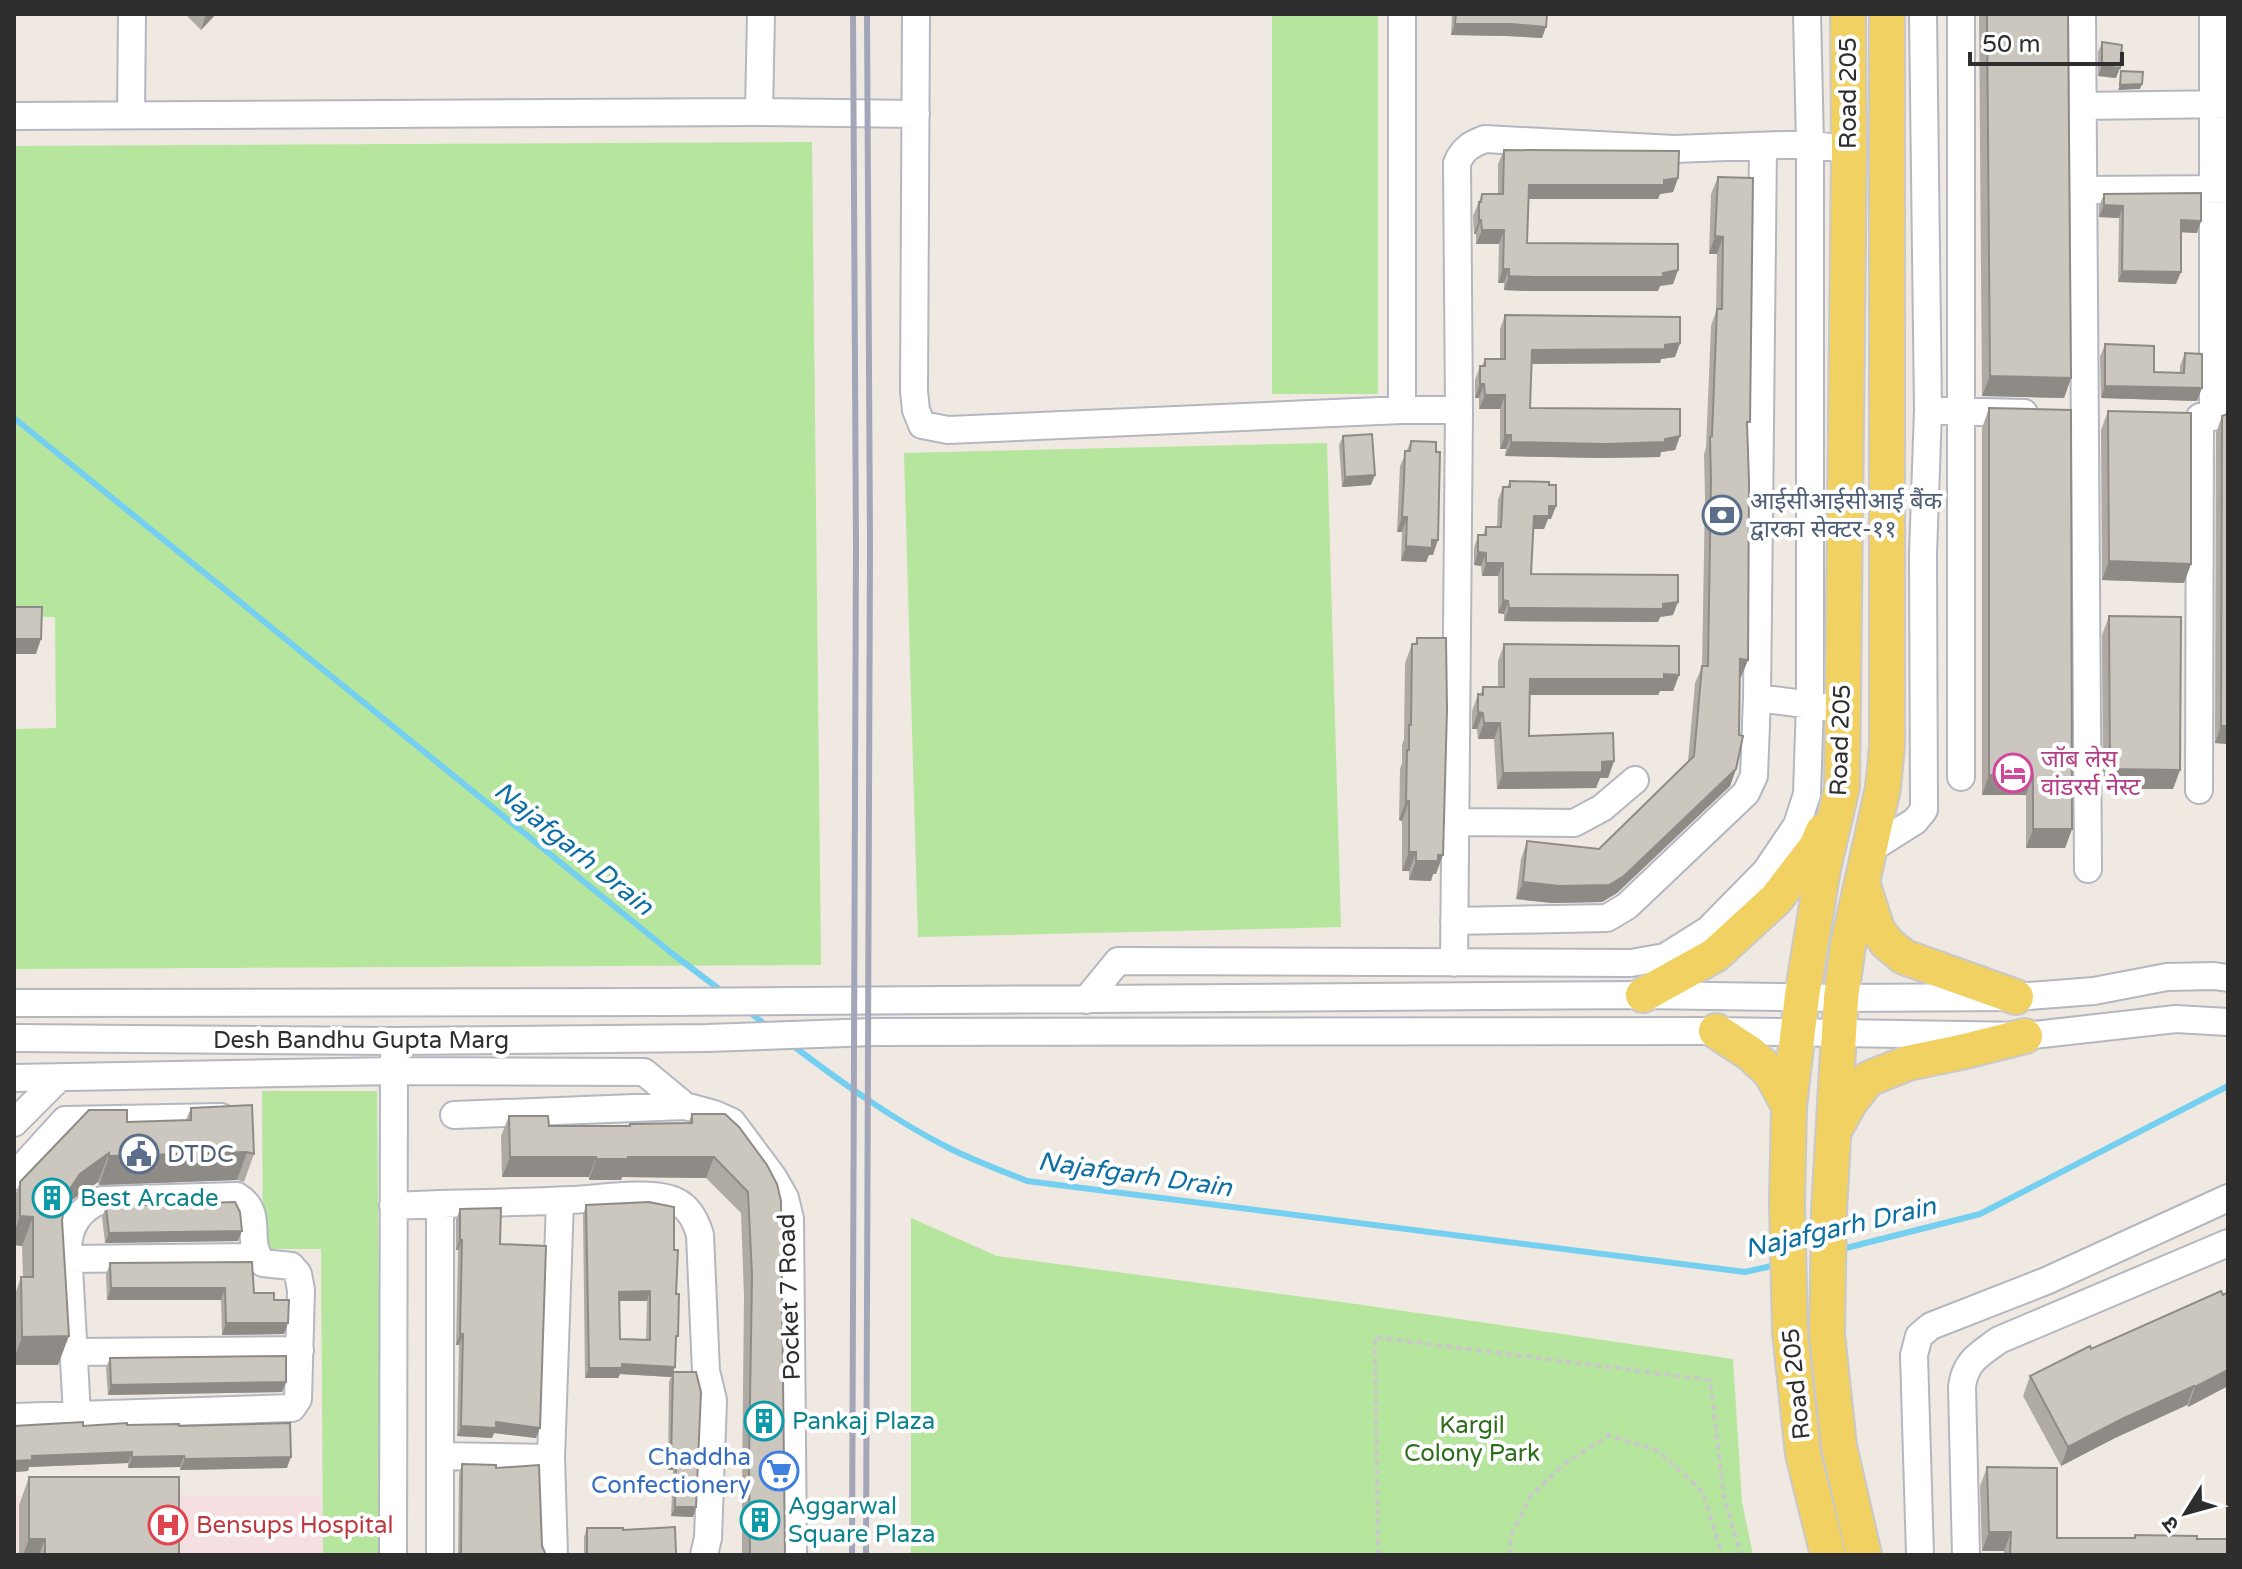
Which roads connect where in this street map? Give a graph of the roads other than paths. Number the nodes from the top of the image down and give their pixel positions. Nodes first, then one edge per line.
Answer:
1 (132, 14) edge
2 (761, 14) edge
3 (916, 14) edge
4 (1402, 14) edge
5 (1807, 14) edge
6 (1848, 14) edge
7 (1887, 14) edge
8 (1923, 14) edge
9 (1961, 14) edge
10 (2082, 14) edge
11 (2213, 14) edge
12 (2220, 104) edge
13 (2083, 106) junction
14 (759, 112) junction
15 (916, 114) junction
16 (131, 115) junction
17 (14, 116) edge
18 (1810, 144) junction
19 (1763, 146) junction
20 (1849, 150) junction
21 (2220, 189) edge
22 (2083, 190) junction
23 (1402, 410) junction
24 (1449, 410) junction
25 (1928, 410) junction
26 (1961, 412) junction
27 (2085, 415) junction
28 (2114, 415) edge
29 (2171, 416) edge
30 (2213, 417) edge
31 (1769, 699) junction
32 (1826, 707) junction
33 (1961, 777) dead end
34 (1635, 780) dead end
35 (1842, 787) junction
36 (2199, 790) dead end
37 (1455, 822) junction
38 (1865, 866) junction
39 (2088, 869) dead end
40 (1454, 921) junction
41 (1454, 963) junction
42 (2228, 978) edge
43 (1643, 995) junction
44 (1802, 996) junction
45 (2016, 997) junction
46 (1841, 998) junction
47 (1086, 1000) junction
48 (14, 1003) edge
49 (2228, 1022) edge
50 (1716, 1031) junction
51 (1798, 1033) junction
52 (1837, 1034) junction
53 (2025, 1036) junction
54 (14, 1038) edge
55 (488, 1040) junction
56 (395, 1041) junction
57 (394, 1071) junction
58 (530, 1073) junction
59 (14, 1078) edge
60 (58, 1079) junction
61 (685, 1106) junction
62 (1789, 1106) junction
63 (454, 1115) dead end
64 (236, 1117) edge
65 (14, 1123) edge
66 (1834, 1131) junction
67 (14, 1176) edge
68 (2228, 1198) edge
69 (560, 1201) junction
70 (440, 1204) junction
71 (393, 1206) junction
72 (2228, 1243) edge
73 (257, 1257) junction
74 (69, 1259) junction
75 (300, 1350) junction
76 (74, 1352) junction
77 (77, 1415) junction
78 (14, 1417) edge
79 (440, 1456) junction
80 (551, 1458) junction
81 (393, 1555) edge
82 (440, 1555) edge
83 (554, 1555) edge
84 (704, 1555) edge
85 (793, 1555) edge
86 (1828, 1555) edge
87 (1864, 1555) edge
88 (1920, 1555) edge
89 (1966, 1555) edge

1 - 16 street
2 - 14 street
3 - 15 street
4 - 23 street
5 - 18 street
6 - 20 main road, Road 205
7 - 38 main road, Road 205
8 - 25 street
9 - 26 street
10 - 13 street
11 - 12 street
12 - 13 street
12 - 21 street
13 - 22 street
14 - 15 street
14 - 16 street
15 - 23 street
16 - 17 street
18 - 19 street
18 - 20 street
18 - 32 street
19 - 24 street
19 - 31 street
20 - 32 main road, Road 205
21 - 22 street
21 - 30 street
22 - 27 street
23 - 24 street
24 - 37 street
25 - 26 street
25 - 38 street
26 - 27 street
26 - 33 street
27 - 28 street
27 - 39 street
29 - 30 street
30 - 36 street
31 - 32 street
31 - 40 street
32 - 35 main road, Road 205
32 - 41 street
34 - 37 street
35 - 43 main road
35 - 44 main road, Road 205
37 - 40 street
38 - 45 main road
38 - 46 main road, Road 205
40 - 41 street
41 - 47 street
42 - 45 street, Desh Bandhu Gupta Marg
43 - 44 street, Desh Bandhu Gupta Marg
43 - 47 street, Desh Bandhu Gupta Marg
44 - 46 street, Desh Bandhu Gupta Marg
44 - 51 main road, Road 205
45 - 46 street, Desh Bandhu Gupta Marg
46 - 52 main road, Road 205
47 - 48 street, Desh Bandhu Gupta Marg
49 - 53 street, Desh Bandhu Gupta Marg
50 - 51 street, Desh Bandhu Gupta Marg
50 - 55 street, Desh Bandhu Gupta Marg
50 - 62 main road
51 - 52 street, Desh Bandhu Gupta Marg
51 - 62 main road, Road 205
52 - 53 street, Desh Bandhu Gupta Marg
52 - 66 main road, Road 205
53 - 66 main road
54 - 56 street, Desh Bandhu Gupta Marg
55 - 56 street, Desh Bandhu Gupta Marg
55 - 58 street
56 - 57 street
57 - 58 street, Pocket 7 Road
57 - 60 street, Pocket 7 Road
57 - 71 street
58 - 61 street, Pocket 7 Road
59 - 60 street, Pocket 7 Road
60 - 65 street
61 - 63 street
61 - 85 street, Pocket 7 Road
62 - 86 main road, Road 205
64 - 67 street
66 - 87 main road, Road 205
68 - 88 street
69 - 70 street
69 - 80 street
69 - 84 street
70 - 71 street
70 - 79 street
71 - 81 street
72 - 89 street
73 - 74 street
73 - 74 street
73 - 75 street
74 - 76 street
75 - 76 street
75 - 77 street
76 - 77 street
77 - 78 street
79 - 80 street
79 - 82 street
80 - 83 street

